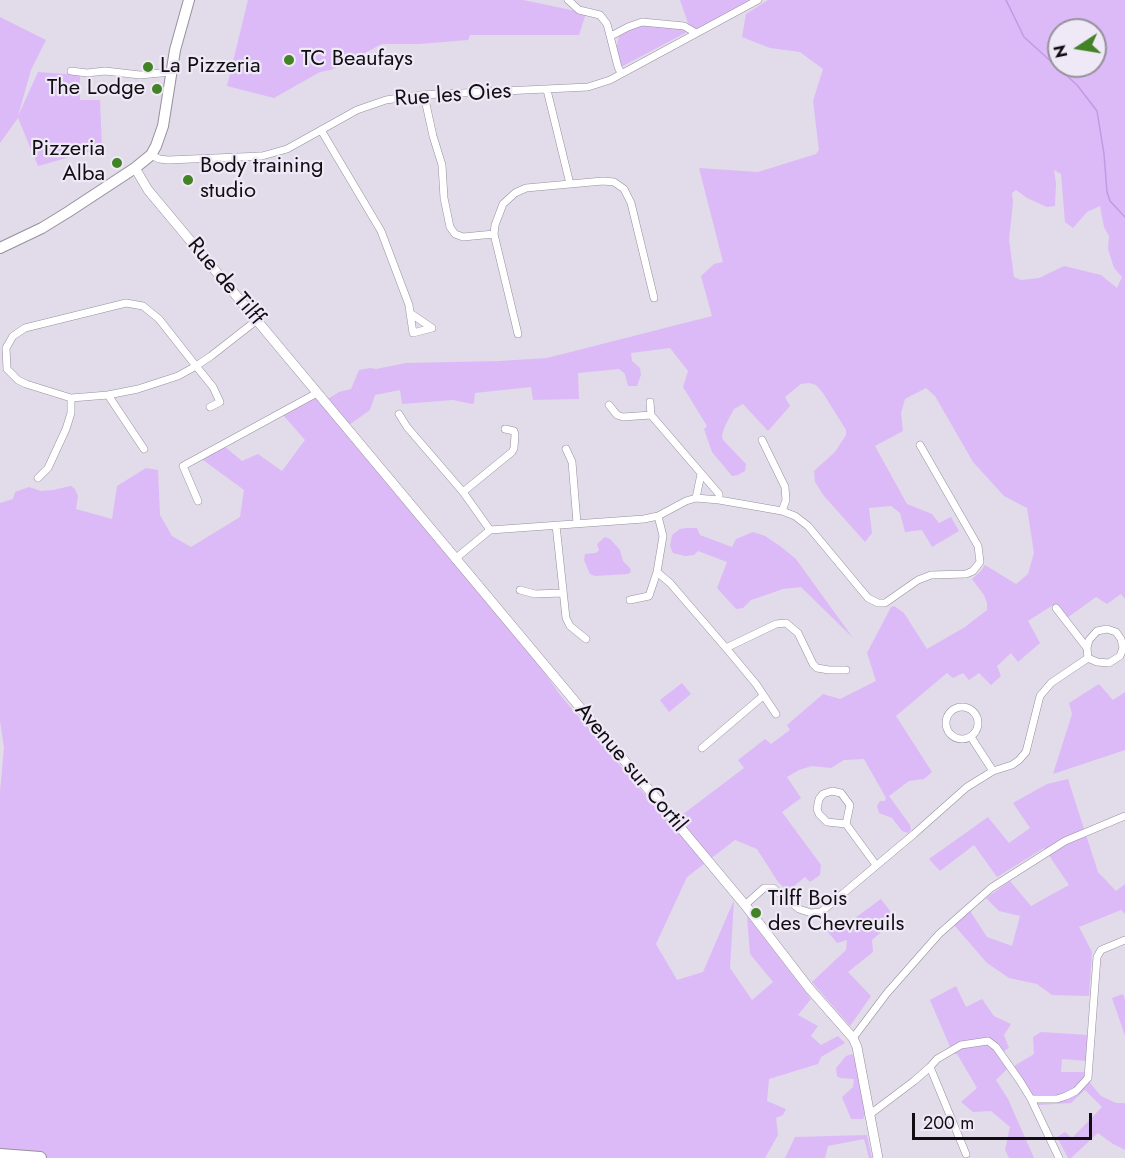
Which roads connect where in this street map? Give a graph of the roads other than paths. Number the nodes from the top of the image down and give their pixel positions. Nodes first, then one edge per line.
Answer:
1 (189, 0) edge
2 (568, 0) edge
3 (758, 0) edge
4 (696, 33) junction
5 (611, 36) junction
6 (70, 71) dead end
7 (171, 72) junction
8 (621, 73) junction
9 (546, 90) junction
10 (424, 95) junction
11 (321, 130) junction
12 (151, 155) junction
13 (135, 168) junction
14 (570, 184) junction
15 (494, 234) junction
16 (0, 248) edge
17 (654, 298) dead end
18 (410, 313) dead end
19 (257, 320) junction
20 (518, 334) dead end
21 (196, 366) junction
22 (317, 393) junction
23 (108, 395) junction
24 (71, 398) junction
25 (650, 402) dead end
26 (328, 405) joint
27 (609, 405) dead end
28 (210, 407) dead end
29 (399, 414) dead end
30 (651, 415) junction
31 (505, 429) dead end
32 (762, 440) dead end
33 (920, 445) dead end
34 (144, 448) dead end
35 (566, 448) dead end
36 (701, 474) junction
37 (38, 478) dead end
38 (463, 492) junction
39 (696, 498) junction
40 (719, 500) junction
41 (198, 501) dead end
42 (782, 511) junction
43 (658, 516) junction
44 (576, 523) junction
45 (556, 525) junction
46 (490, 530) junction
47 (455, 559) junction
48 (657, 572) junction
49 (520, 590) dead end
50 (562, 593) junction
51 (630, 600) dead end
52 (1056, 608) dead end
53 (586, 639) dead end
54 (726, 648) junction
55 (1087, 648) junction
56 (1088, 658) junction
57 (846, 670) dead end
58 (762, 696) junction
59 (776, 714) dead end
60 (971, 737) junction
61 (702, 748) dead end
62 (993, 771) junction
63 (1125, 816) edge
64 (846, 824) junction
65 (876, 865) junction
66 (745, 905) junction
67 (1125, 940) edge
68 (853, 1038) junction
69 (930, 1067) junction
70 (1031, 1099) junction
71 (869, 1115) junction
72 (966, 1154) dead end
73 (0, 1155) edge
74 (40, 1158) edge
75 (878, 1158) edge
76 (1059, 1158) edge

1 - 7 main road
2 - 5 street
3 - 4 street, Rue les Oies
4 - 5 street
4 - 8 street, Rue les Oies
5 - 8 street
6 - 7 street
7 - 12 main road
8 - 9 street, Rue les Oies
9 - 10 street, Rue les Oies
9 - 14 street
10 - 11 street, Rue les Oies
10 - 15 street
11 - 12 street, Rue les Oies
11 - 18 street
12 - 13 main road
13 - 16 main road
13 - 19 main road, Rue de Tilff
14 - 15 street
14 - 17 street
15 - 20 street
19 - 21 street
19 - 22 main road, Rue de Tilff
21 - 23 street
21 - 24 street
21 - 28 street
22 - 26 main road, Rue de Tilff
22 - 41 street
23 - 24 street
23 - 34 street
24 - 37 street
25 - 30 street
26 - 47 main road, Avenue sur Cortil
27 - 30 street
29 - 38 street
30 - 36 street
31 - 38 street
32 - 42 street
33 - 42 street
35 - 44 street
36 - 39 street
36 - 40 street
38 - 46 street
39 - 40 street
39 - 43 street
40 - 42 street
43 - 44 street
43 - 48 street
44 - 45 street
45 - 46 street
45 - 50 street
46 - 47 street
47 - 66 main road, Avenue sur Cortil
48 - 51 street
48 - 54 street
49 - 50 street
50 - 53 street
52 - 55 street
54 - 57 street
54 - 58 street
55 - 56 street
55 - 56 street
56 - 62 street
58 - 59 street
58 - 61 street
60 - 60 street
60 - 62 street
62 - 65 street
63 - 68 street
64 - 64 street
64 - 65 street
65 - 66 street
66 - 68 main road, Avenue sur Cortil
67 - 70 street
68 - 71 main road, Avenue sur Cortil
69 - 70 street
69 - 71 street
69 - 72 street
70 - 76 street
71 - 75 main road, Avenue sur Cortil
73 - 74 highway

